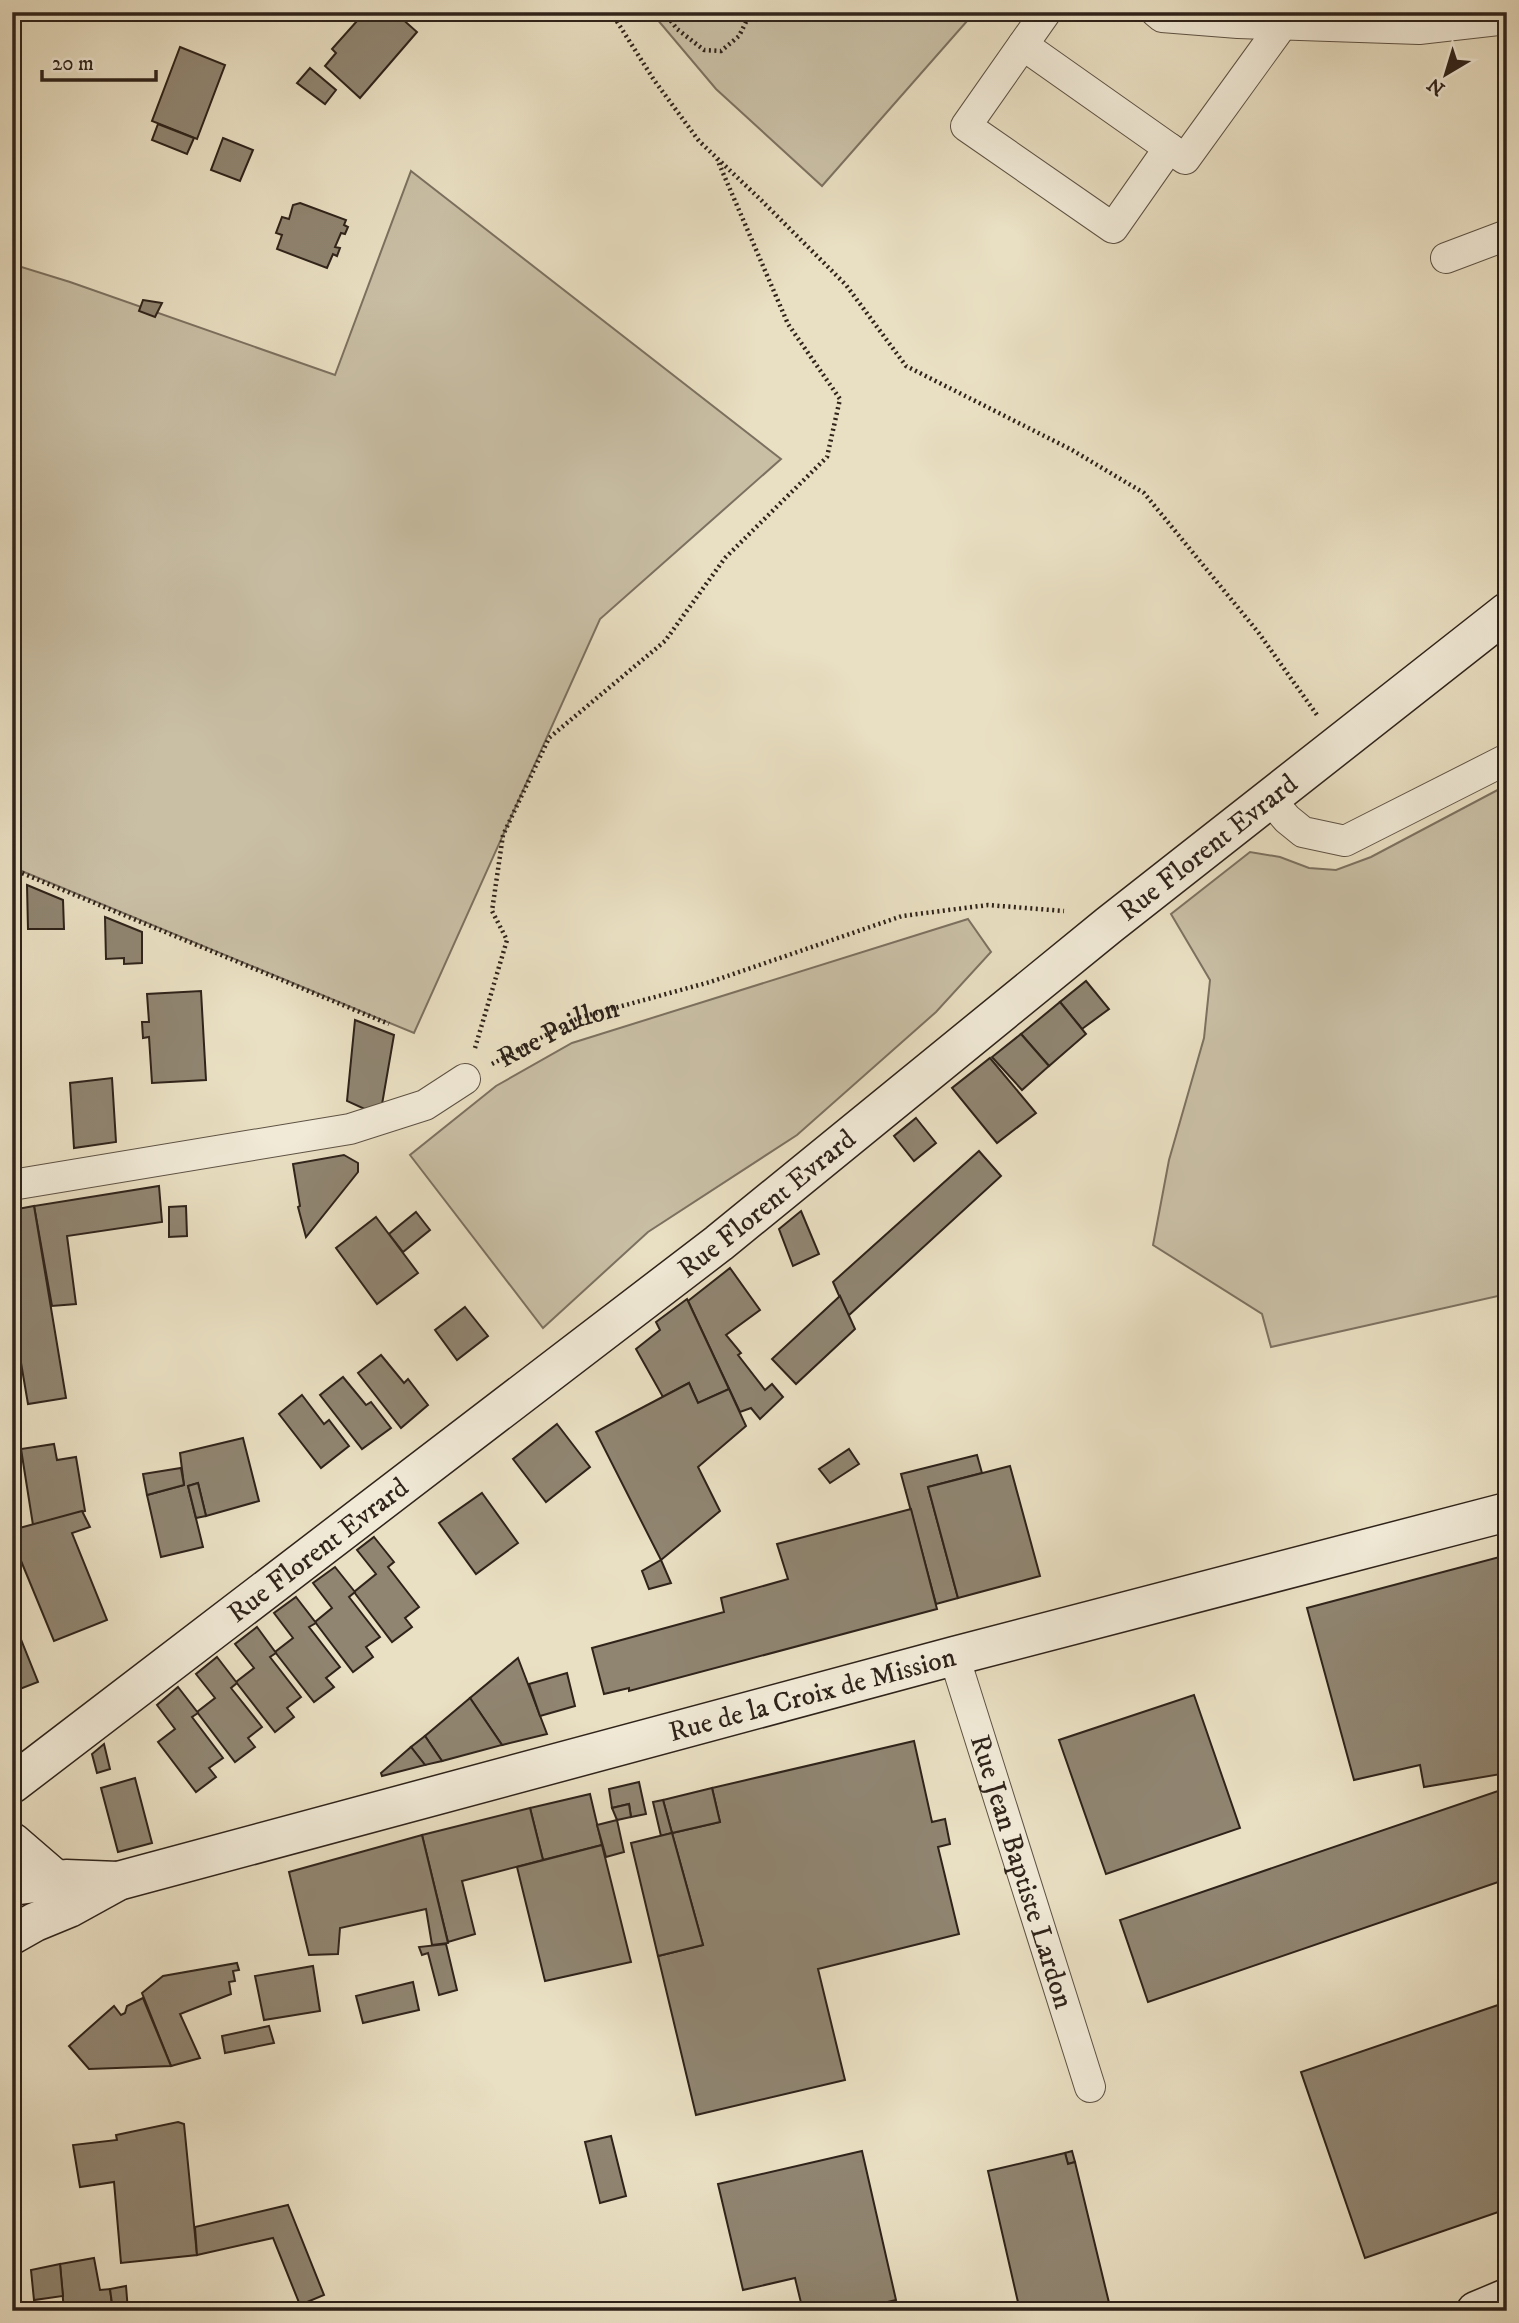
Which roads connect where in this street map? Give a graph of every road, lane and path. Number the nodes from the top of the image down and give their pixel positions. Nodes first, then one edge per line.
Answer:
1 (611, 12) edge
2 (664, 12) edge
3 (751, 12) edge
4 (1045, 12) edge
5 (1156, 12) edge
6 (1507, 19) edge
7 (1282, 24) junction
8 (1023, 45) junction
9 (1169, 148) junction
10 (717, 159) junction
11 (1507, 235) edge
12 (1446, 258) dead end
13 (1507, 612) edge
14 (1318, 718) dead end
15 (1507, 759) edge
16 (1269, 798) junction
17 (12, 869) edge
18 (1108, 925) junction
19 (389, 1024) dead end
20 (466, 1079) junction
21 (12, 1185) edge
22 (1507, 1512) edge
23 (954, 1656) junction
24 (13, 1787) edge
25 (12, 1842) edge
26 (56, 1880) junction
27 (118, 1881) junction
28 (12, 1886) edge
29 (12, 1935) edge
30 (1090, 2087) dead end
31 (1507, 2298) edge
32 (1476, 2311) edge

1 - 10 path
2 - 3 path
4 - 8 street
5 - 7 street
6 - 7 street
7 - 9 street
8 - 9 street
8 - 9 street
10 - 14 path
10 - 20 path
11 - 12 street
13 - 16 street, Rue Florent Evrard
15 - 16 street
16 - 18 street, Rue Florent Evrard
17 - 19 path
18 - 20 path, Rue Paillon
18 - 24 street, Rue Florent Evrard
20 - 21 street, Rue Paillon
22 - 23 street, Rue de la Croix de Mission
23 - 27 street, Rue de la Croix de Mission
23 - 30 street, Rue Jean Baptiste Lardon
25 - 26 street
26 - 27 street, Rue de la Croix de Mission
26 - 28 street, Rue de la Croix de Mission
27 - 29 street, Rue de la Croix de Mission
31 - 32 street

